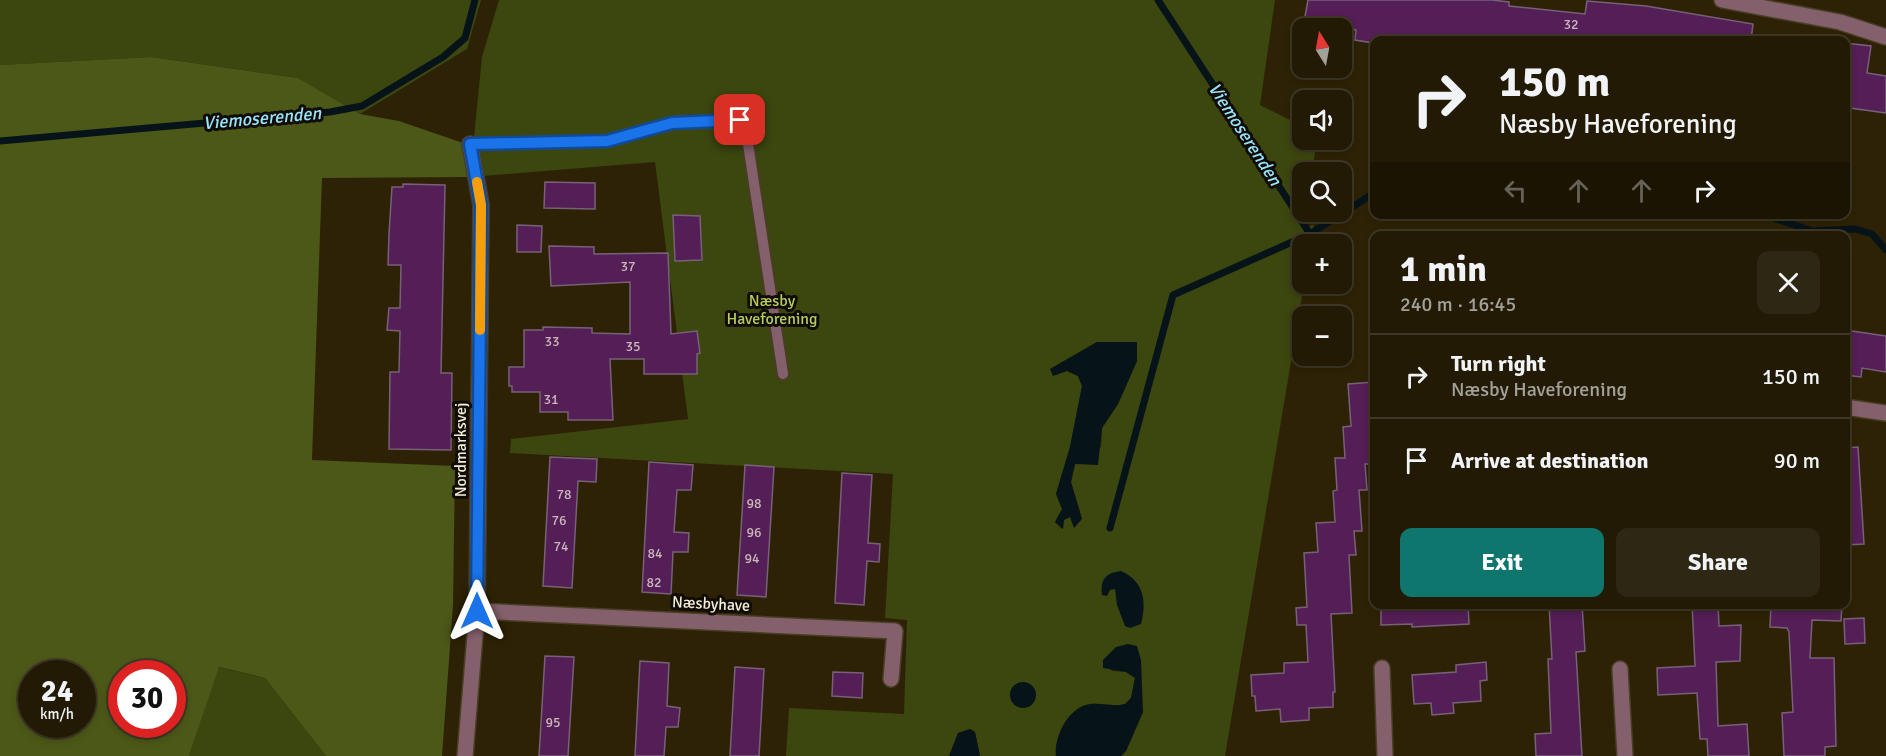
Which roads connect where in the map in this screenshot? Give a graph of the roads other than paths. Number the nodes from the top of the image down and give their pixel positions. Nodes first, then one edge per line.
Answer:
1 (1722, 0) edge
2 (1776, 4) edge
3 (1886, 37) edge
4 (470, 144) joint
5 (783, 374) dead end
6 (1850, 408) edge
7 (1886, 413) edge
8 (477, 611) junction
9 (1382, 668) dead end
10 (1620, 669) dead end
11 (891, 679) dead end
12 (465, 756) edge
13 (1385, 756) edge
14 (1625, 756) edge

1 - 2 street
2 - 3 street
4 - 5 lane
4 - 8 street, Nordmarksvej
6 - 7 street
8 - 11 street, Næsbyhave
8 - 12 street, Nordmarksvej
9 - 13 street
10 - 14 street

